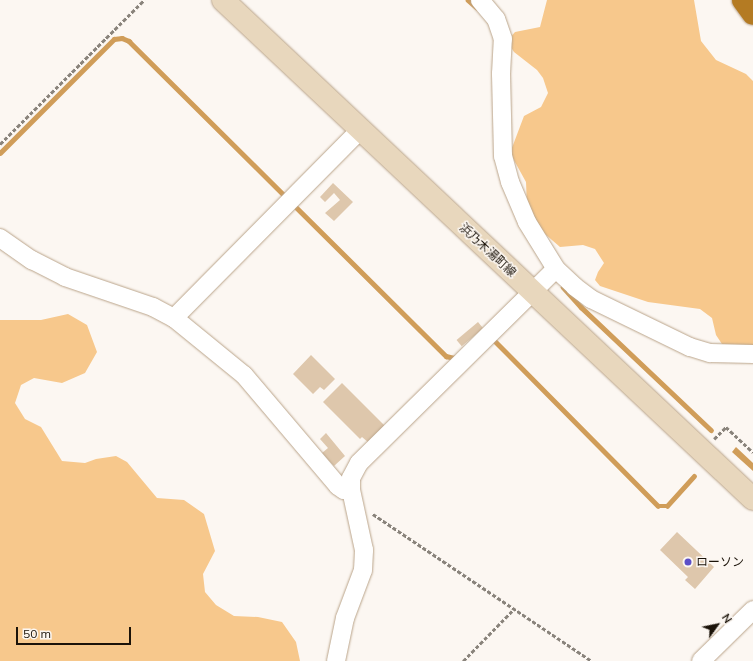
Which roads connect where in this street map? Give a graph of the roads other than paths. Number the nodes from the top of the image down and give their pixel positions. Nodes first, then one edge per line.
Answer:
1 (223, 0) edge
2 (480, 0) edge
3 (743, 0) edge
4 (753, 14) edge
5 (360, 130) junction
6 (0, 238) edge
7 (556, 269) junction
8 (533, 292) junction
9 (174, 318) junction
10 (753, 354) edge
11 (351, 490) junction
12 (753, 499) edge
13 (753, 610) edge
14 (336, 661) edge
15 (701, 661) edge

1 - 5 main road, 浜乃木湯町線
2 - 7 street
3 - 4 highway
5 - 8 main road, 浜乃木湯町線
5 - 9 street
6 - 9 street
7 - 8 street
7 - 10 street
8 - 11 street
8 - 12 main road, 浜乃木湯町線
9 - 11 street
11 - 14 street
13 - 15 street

